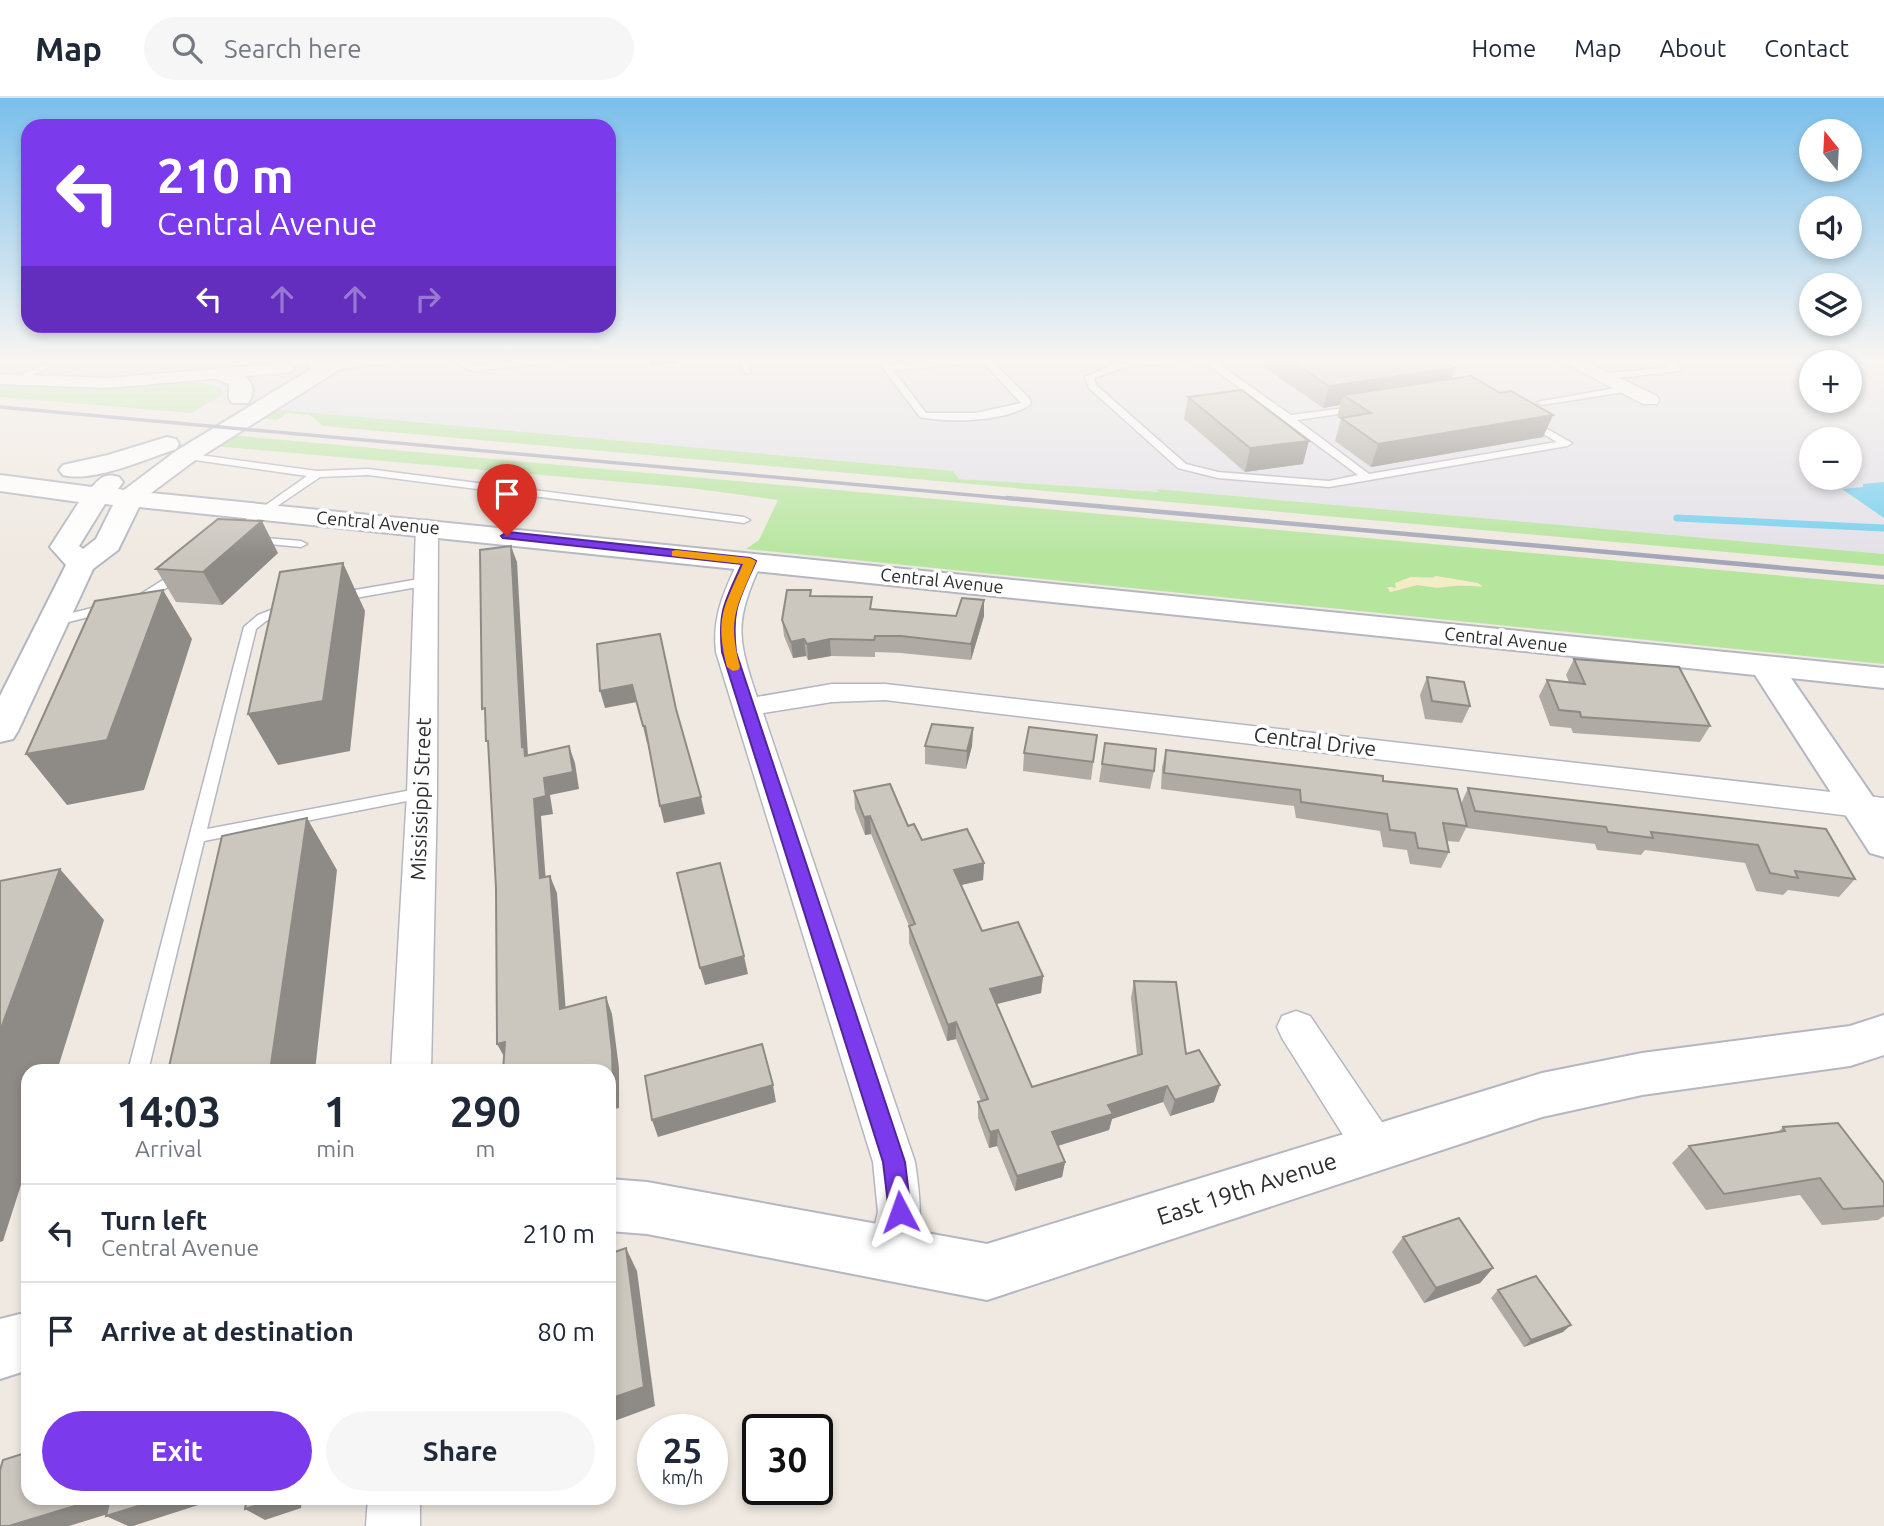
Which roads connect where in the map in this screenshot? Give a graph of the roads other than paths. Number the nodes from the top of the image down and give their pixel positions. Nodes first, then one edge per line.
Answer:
1 (207, 425) edge
2 (227, 425) edge
3 (1135, 425) edge
4 (1298, 425) edge
5 (1535, 425) edge
6 (176, 450) junction
7 (317, 474) junction
8 (1367, 477) junction
9 (0, 482) edge
10 (96, 496) junction
11 (130, 499) junction
12 (219, 508) junction
13 (261, 513) junction
14 (744, 520) dead end
15 (427, 527) junction
16 (108, 544) junction
17 (302, 544) dead end
18 (196, 561) edge
19 (750, 561) junction
20 (81, 564) junction
21 (425, 582) junction
22 (326, 599) edge
23 (304, 603) edge
24 (53, 622) junction
25 (1767, 667) junction
26 (1884, 678) edge
27 (747, 707) junction
28 (0, 731) edge
29 (422, 793) junction
30 (1872, 808) edge
31 (196, 837) junction
32 (1884, 843) edge
33 (1296, 1027) dead end
34 (1884, 1035) edge
35 (140, 1064) edge
36 (411, 1064) edge
37 (1375, 1148) junction
38 (616, 1206) edge
39 (891, 1252) junction
40 (21, 1343) edge
41 (0, 1349) edge
42 (394, 1505) edge
43 (393, 1526) edge

1 - 6 main road
2 - 6 main road
3 - 8 lane
4 - 8 lane
5 - 8 lane
6 - 7 lane
6 - 9 main road
6 - 10 main road
6 - 11 main road
7 - 13 lane
7 - 14 lane
9 - 10 main road, Central Avenue
10 - 11 main road, Central Avenue
10 - 20 main road
11 - 12 main road, Central Avenue
11 - 16 main road
12 - 13 main road, Central Avenue
12 - 16 main road
13 - 15 main road, Central Avenue
13 - 17 lane
15 - 19 main road, Central Avenue
15 - 21 street, Mississippi Street
16 - 20 main road
18 - 24 lane
19 - 25 main road, Central Avenue
19 - 27 street
20 - 24 main road
21 - 22 lane
21 - 29 street, Mississippi Street
23 - 31 lane
24 - 28 main road
25 - 26 main road, Central Avenue
25 - 30 main road
27 - 30 street, Central Drive
27 - 39 street
29 - 31 lane
29 - 36 street, Mississippi Street
30 - 32 main road
31 - 35 lane
33 - 37 street
34 - 37 main road, East 19th Avenue
37 - 39 main road, East 19th Avenue
38 - 39 main road, East 19th Avenue
40 - 41 main road
42 - 43 street

